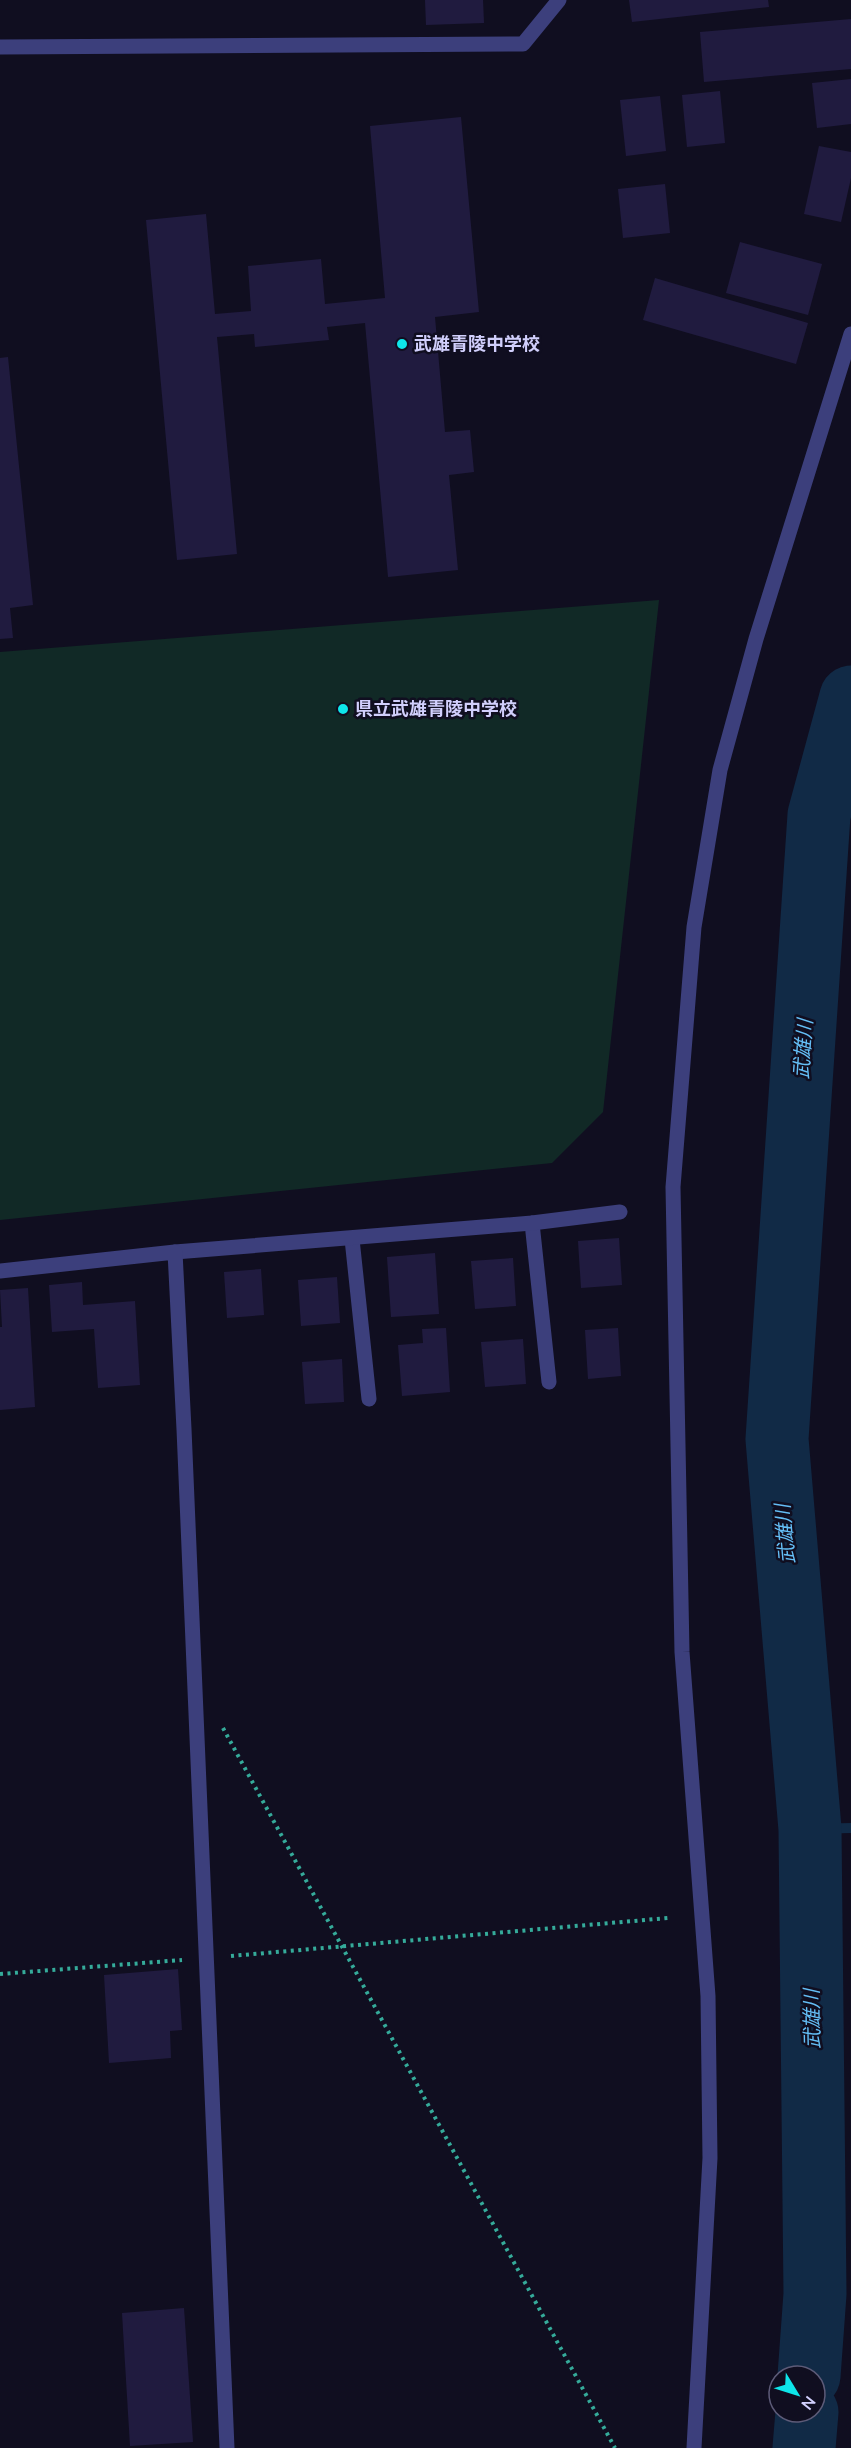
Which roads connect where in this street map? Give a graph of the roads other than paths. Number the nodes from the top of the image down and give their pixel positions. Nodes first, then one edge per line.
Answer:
1 (559, 0) edge
2 (0, 47) edge
3 (851, 334) edge
4 (620, 1212) dead end
5 (532, 1223) junction
6 (352, 1239) junction
7 (175, 1252) junction
8 (0, 1271) edge
9 (549, 1382) dead end
10 (369, 1399) dead end
11 (227, 2448) edge
12 (694, 2448) edge

1 - 2 street
3 - 12 street
4 - 5 street
5 - 6 street
5 - 9 street
6 - 7 street
6 - 10 street
7 - 8 street
7 - 11 street

